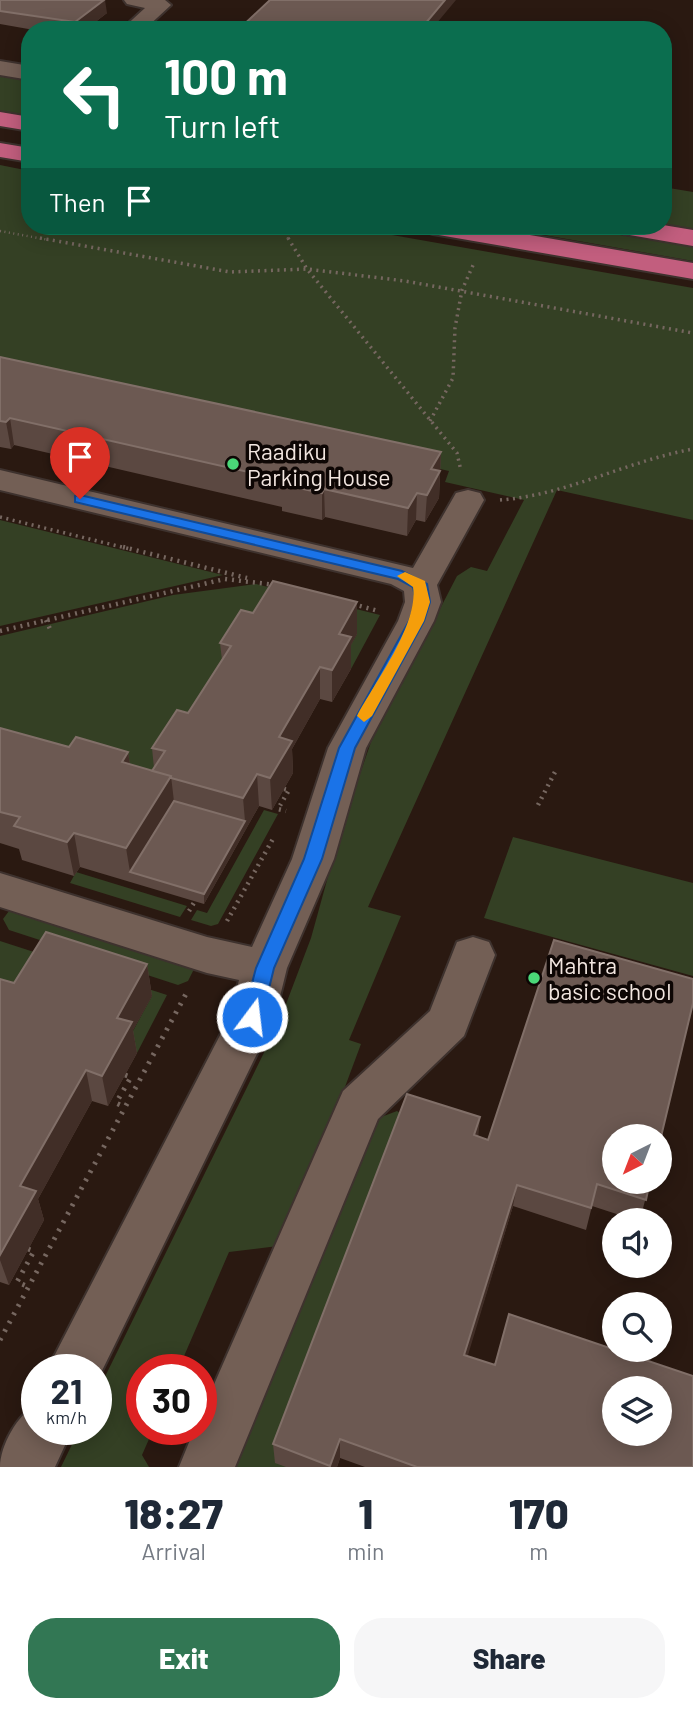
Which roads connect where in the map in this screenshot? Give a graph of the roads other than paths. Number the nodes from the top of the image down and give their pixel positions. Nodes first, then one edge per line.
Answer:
1 (134, 0) edge
2 (142, 21) edge
3 (0, 68) edge
4 (21, 72) edge
5 (0, 119) edge
6 (21, 122) edge
7 (0, 150) edge
8 (21, 154) edge
9 (672, 234) edge
10 (486, 235) edge
11 (693, 237) edge
12 (693, 271) edge
13 (0, 480) edge
14 (468, 500) road end
15 (420, 584) junction
16 (0, 890) edge
17 (473, 955) dead end
18 (265, 968) junction
19 (82, 1354) edge
20 (36, 1445) edge
21 (25, 1467) edge
22 (207, 1467) edge

1 - 2 street
3 - 4 street
5 - 6 highway
7 - 8 highway
9 - 11 highway
10 - 12 highway
13 - 15 street
14 - 15 street
15 - 18 street
16 - 18 street
17 - 22 street
18 - 19 street
20 - 21 street

